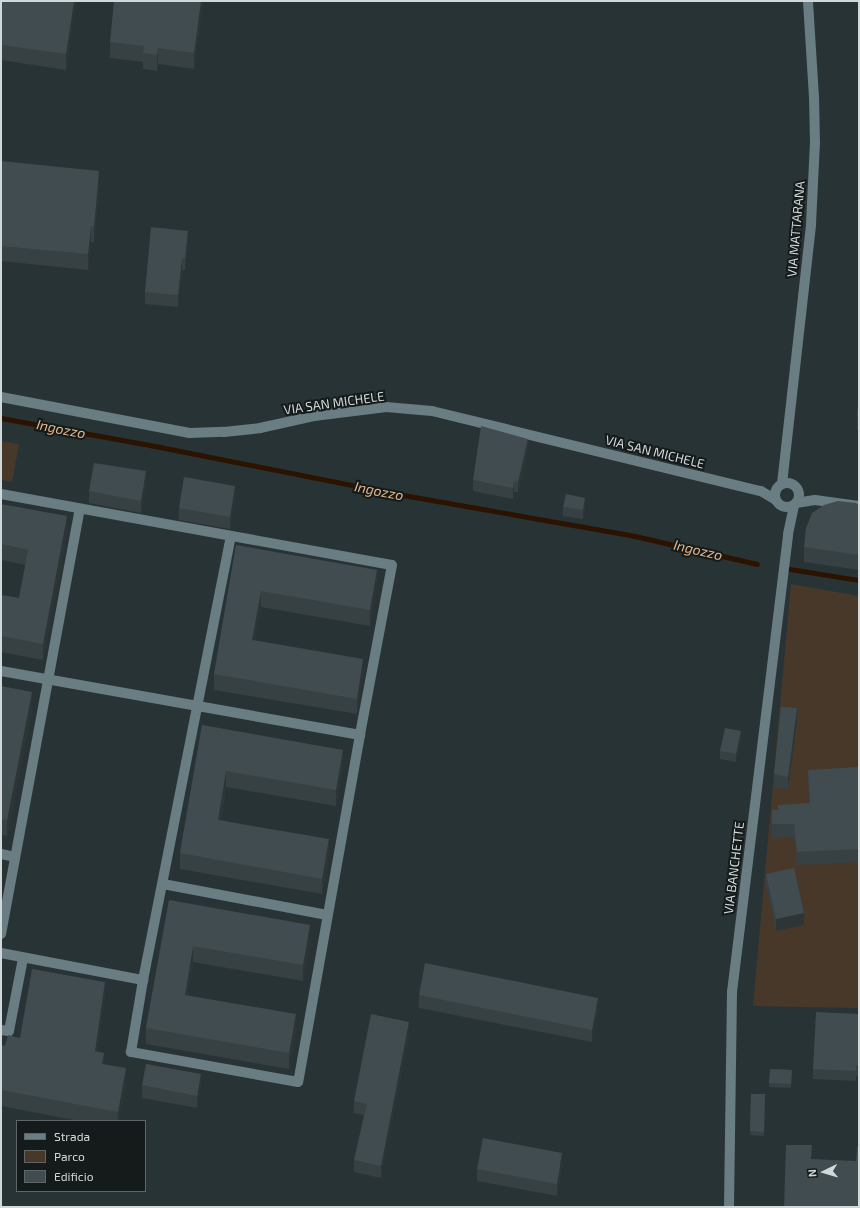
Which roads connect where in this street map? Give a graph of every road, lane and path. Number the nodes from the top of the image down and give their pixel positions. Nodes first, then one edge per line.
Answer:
1 (808, 1) edge
2 (1, 397) edge
3 (785, 458) junction
4 (779, 486) junction
5 (796, 488) junction
6 (761, 491) junction
7 (1, 494) edge
8 (815, 500) junction
9 (778, 503) junction
10 (795, 504) junction
11 (859, 506) edge
12 (80, 509) junction
13 (788, 534) junction
14 (231, 537) junction
15 (1, 671) edge
16 (48, 679) junction
17 (197, 706) junction
18 (360, 735) junction
19 (1, 854) edge
20 (15, 857) junction
21 (162, 884) junction
22 (327, 915) junction
23 (1, 934) edge
24 (1, 954) edge
25 (24, 958) junction
26 (143, 980) junction
27 (1, 1030) edge
28 (729, 1207) edge

1 - 3 street, VIA MATTARANA
2 - 6 street, VIA SAN MICHELE
3 - 4 street, VIA MATTARANA
3 - 5 street, VIA MATTARANA
4 - 5 street, VIA SAN MICHELE
4 - 6 street, VIA SAN MICHELE
4 - 9 street, VIA MATTARANA
5 - 8 street
5 - 10 street, VIA BANCHETTE
6 - 9 street, VIA SAN MICHELE
7 - 12 street
8 - 10 street
8 - 11 street
9 - 10 street
9 - 13 street, VIA BANCHETTE
10 - 13 street, VIA BANCHETTE
12 - 14 street
12 - 16 street
13 - 28 street, VIA BANCHETTE
14 - 17 street
14 - 18 street
15 - 16 street
16 - 17 street
16 - 20 street
17 - 18 street
17 - 21 street
18 - 22 street
19 - 20 street
20 - 23 street
21 - 22 street
21 - 26 street
22 - 26 street
24 - 25 street
25 - 26 street
25 - 27 street

